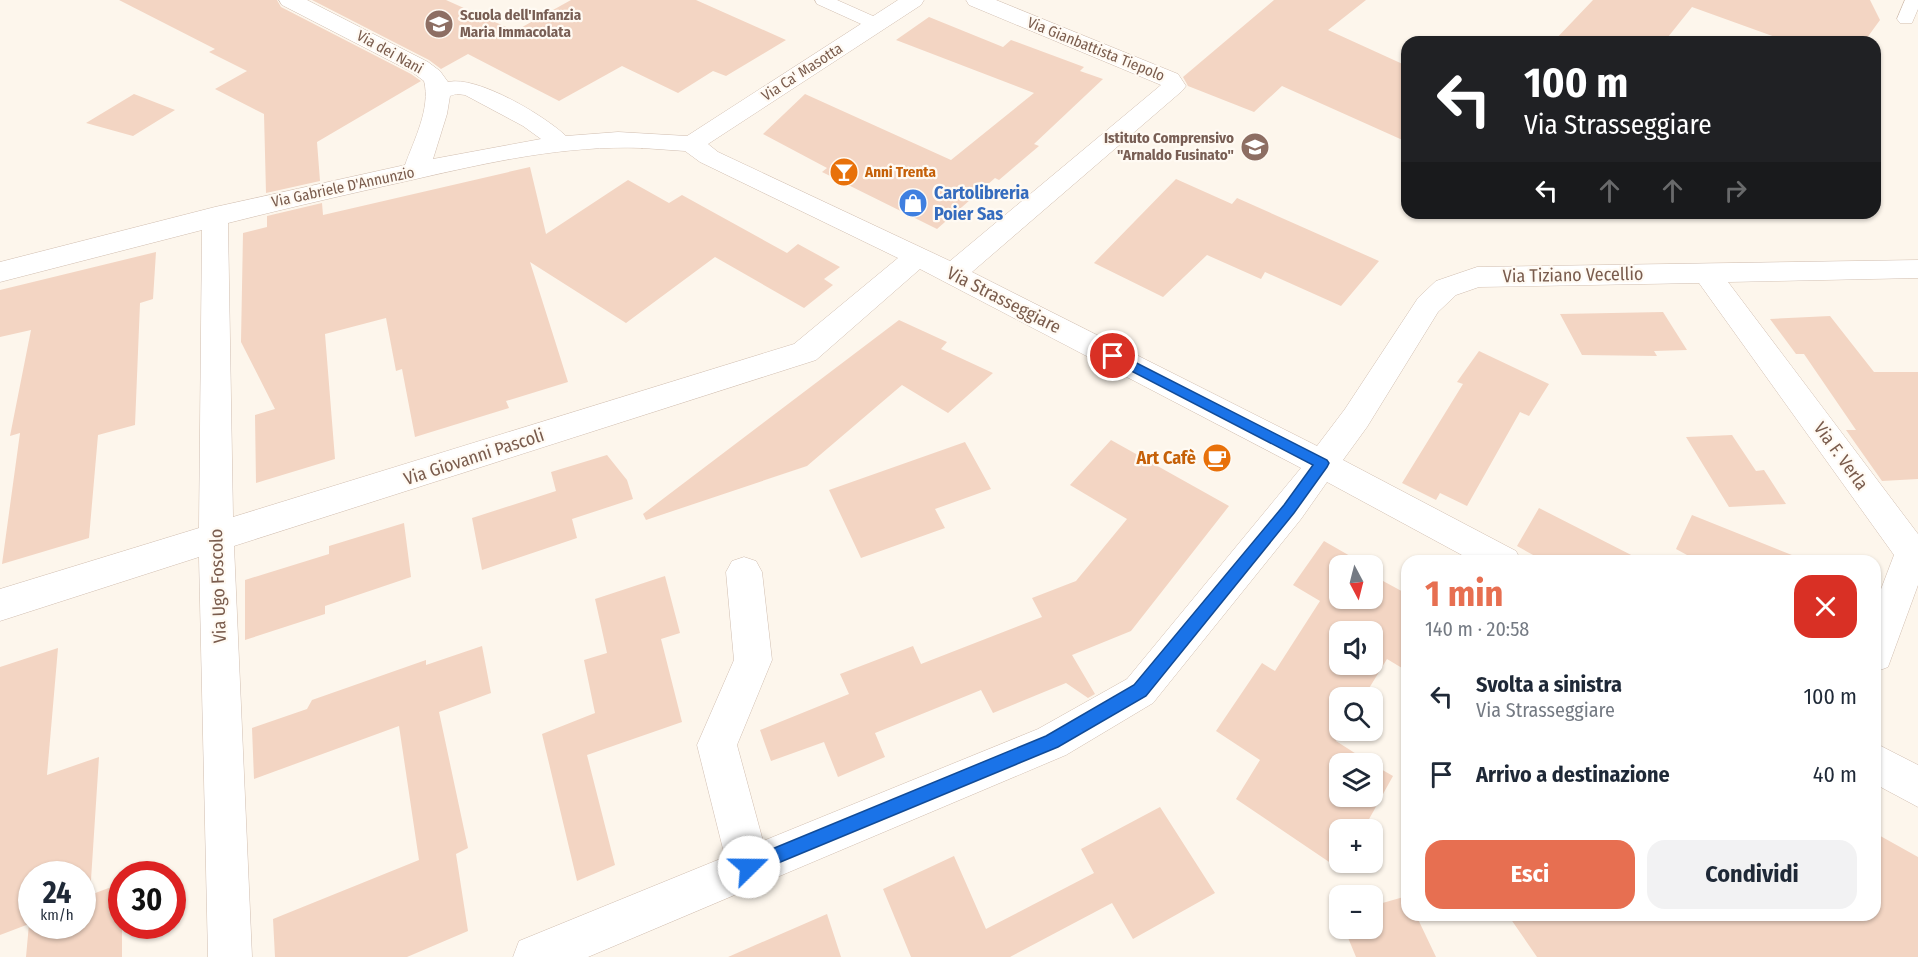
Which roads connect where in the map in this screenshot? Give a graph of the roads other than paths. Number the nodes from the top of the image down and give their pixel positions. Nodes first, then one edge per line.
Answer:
1 (290, 0) edge
2 (823, 0) edge
3 (913, 0) edge
4 (977, 0) edge
5 (1913, 0) edge
6 (1906, 19) dead end
7 (876, 24) junction
8 (438, 92) junction
9 (692, 144) junction
10 (561, 145) junction
11 (416, 171) junction
12 (214, 216) junction
13 (918, 256) junction
14 (1918, 269) edge
15 (0, 272) edge
16 (1706, 272) junction
17 (952, 274) junction
18 (1322, 463) junction
19 (216, 538) junction
20 (1915, 552) edge
21 (1493, 555) edge
22 (744, 572) dead end
23 (0, 605) edge
24 (1881, 640) edge
25 (1881, 766) edge
26 (1918, 788) edge
27 (749, 867) junction
28 (230, 957) edge
29 (535, 957) edge

1 - 8 street, Via dei Nani
2 - 7 lane
3 - 7 street, Via Ca' Masotta
4 - 17 street, Via Gianbattista Tiepolo
5 - 6 lane
7 - 9 street, Via Ca' Masotta
8 - 10 street
8 - 11 street, Via dei Nani
9 - 10 street, Via Gabriele D'Annunzio
9 - 13 street, Via Strasseggiare
10 - 11 street, Via Gabriele D'Annunzio
11 - 12 street, Via Gabriele D'Annunzio
12 - 15 street, Via Gabriele D'Annunzio
12 - 19 street, Via Ugo Foscolo
13 - 17 street, Via Strasseggiare
13 - 19 street, Via Giovanni Pascoli
14 - 16 street, Via Tiziano Vecellio
16 - 18 street, Via Tiziano Vecellio
16 - 20 street, Via F. Verla
17 - 18 street, Via Strasseggiare
18 - 21 street, Via Strasseggiare
18 - 27 street, Via Tiziano Vecellio
19 - 23 street, Via Giovanni Pascoli
19 - 28 street, Via Ugo Foscolo
20 - 24 street, Via F. Verla
22 - 27 street
25 - 26 street
27 - 29 street, Via Tiziano Vecellio

